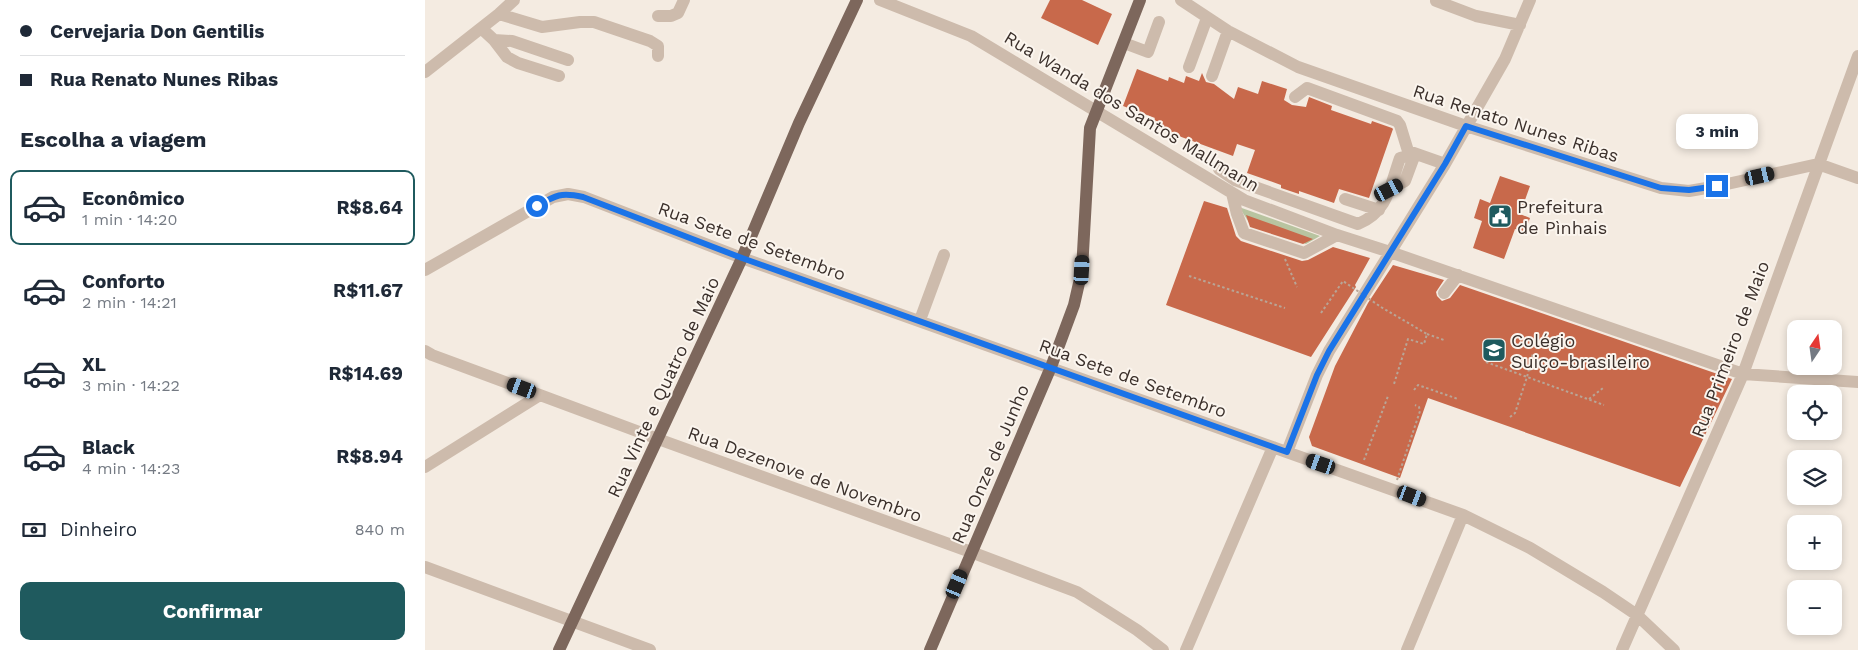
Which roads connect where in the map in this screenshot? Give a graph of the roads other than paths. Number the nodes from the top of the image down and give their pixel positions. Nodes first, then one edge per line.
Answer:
1 (514, 0) edge
2 (683, 0) edge
3 (857, 0) edge
4 (880, 0) edge
5 (1140, 0) edge
6 (1181, 0) edge
7 (1529, 0) edge
8 (1436, 1) dead end
9 (499, 14) junction
10 (658, 16) dead end
11 (1207, 18) junction
12 (1159, 22) dead end
13 (1520, 25) junction
14 (481, 28) junction
15 (1228, 31) junction
16 (495, 40) junction
17 (1124, 43) junction
18 (657, 56) dead end
19 (1858, 56) edge
20 (568, 60) dead end
21 (1189, 67) dead end
22 (425, 72) edge
23 (559, 76) dead end
24 (1212, 76) dead end
25 (1295, 97) dead end
26 (1097, 112) junction
27 (1466, 126) junction
28 (1415, 154) junction
29 (1445, 164) junction
30 (1818, 164) junction
31 (1219, 169) dead end
32 (1858, 178) edge
33 (1232, 193) junction
34 (1345, 199) dead end
35 (1379, 210) junction
36 (1337, 235) junction
37 (1390, 252) junction
38 (944, 255) dead end
39 (742, 258) junction
40 (425, 270) edge
41 (1458, 275) junction
42 (1444, 293) dead end
43 (920, 320) junction
44 (425, 351) edge
45 (1051, 367) junction
46 (1743, 374) junction
47 (1858, 382) edge
48 (540, 395) junction
49 (659, 439) junction
50 (1273, 448) junction
51 (1287, 452) junction
52 (425, 467) edge
53 (1463, 515) junction
54 (971, 552) junction
55 (425, 567) edge
56 (1637, 616) junction
57 (571, 622) junction
58 (559, 650) edge
59 (650, 650) edge
60 (930, 650) edge
61 (1163, 650) edge
62 (1186, 650) edge
63 (1407, 650) edge
64 (1622, 650) edge
65 (1674, 650) edge

1 - 9 street
2 - 10 street
3 - 39 main road, Rua Vinte e Quatro de Maio
4 - 26 street, Rua Wanda dos Santos Mallmann
5 - 17 main road, Rua Onze de Junho
6 - 11 street, Rua Renato Nunes Ribas
7 - 13 street
8 - 13 street
9 - 14 street
9 - 18 street
11 - 15 street, Rua Renato Nunes Ribas
11 - 21 street
12 - 17 street
13 - 27 street
14 - 16 street
14 - 22 street
15 - 24 street
15 - 27 street, Rua Renato Nunes Ribas
16 - 20 street
16 - 23 street
17 - 26 main road, Rua Onze de Junho
19 - 30 street, Rua Primeiro de Maio
25 - 28 street
26 - 33 street, Rua Wanda dos Santos Mallmann
26 - 45 main road, Rua Onze de Junho
27 - 29 street
27 - 30 street, Rua Renato Nunes Ribas
28 - 29 street
28 - 35 street
29 - 37 street
30 - 32 street
30 - 46 street, Rua Primeiro de Maio
31 - 35 street
33 - 36 street, Rua Wanda dos Santos Mallmann
33 - 36 street
34 - 35 street
36 - 37 street, Rua Wanda dos Santos Mallmann
37 - 41 street, Rua Wanda dos Santos Mallmann
37 - 51 street
38 - 43 street
39 - 40 street, Rua Sete de Setembro
39 - 43 street, Rua Sete de Setembro
39 - 49 main road, Rua Vinte e Quatro de Maio
41 - 42 street
41 - 46 street, Rua Wanda dos Santos Mallmann
43 - 45 street, Rua Sete de Setembro
44 - 48 street, Rua Dezenove de Novembro
45 - 50 street, Rua Sete de Setembro
45 - 54 main road, Rua Onze de Junho
46 - 47 street, Rua Wanda dos Santos Mallmann
46 - 56 street, Rua Primeiro de Maio
48 - 49 street, Rua Dezenove de Novembro
48 - 52 street
49 - 54 street, Rua Dezenove de Novembro
49 - 57 main road, Rua Vinte e Quatro de Maio
50 - 51 street, Rua Sete de Setembro
50 - 62 street
51 - 53 street, Rua Sete de Setembro
53 - 56 street, Rua Sete de Setembro
53 - 63 street
54 - 60 main road, Rua Onze de Junho
54 - 61 street, Rua Dezenove de Novembro
55 - 57 street
56 - 64 street, Rua Primeiro de Maio
56 - 65 street, Rua Sete de Setembro
57 - 58 main road, Rua Vinte e Quatro de Maio
57 - 59 street

